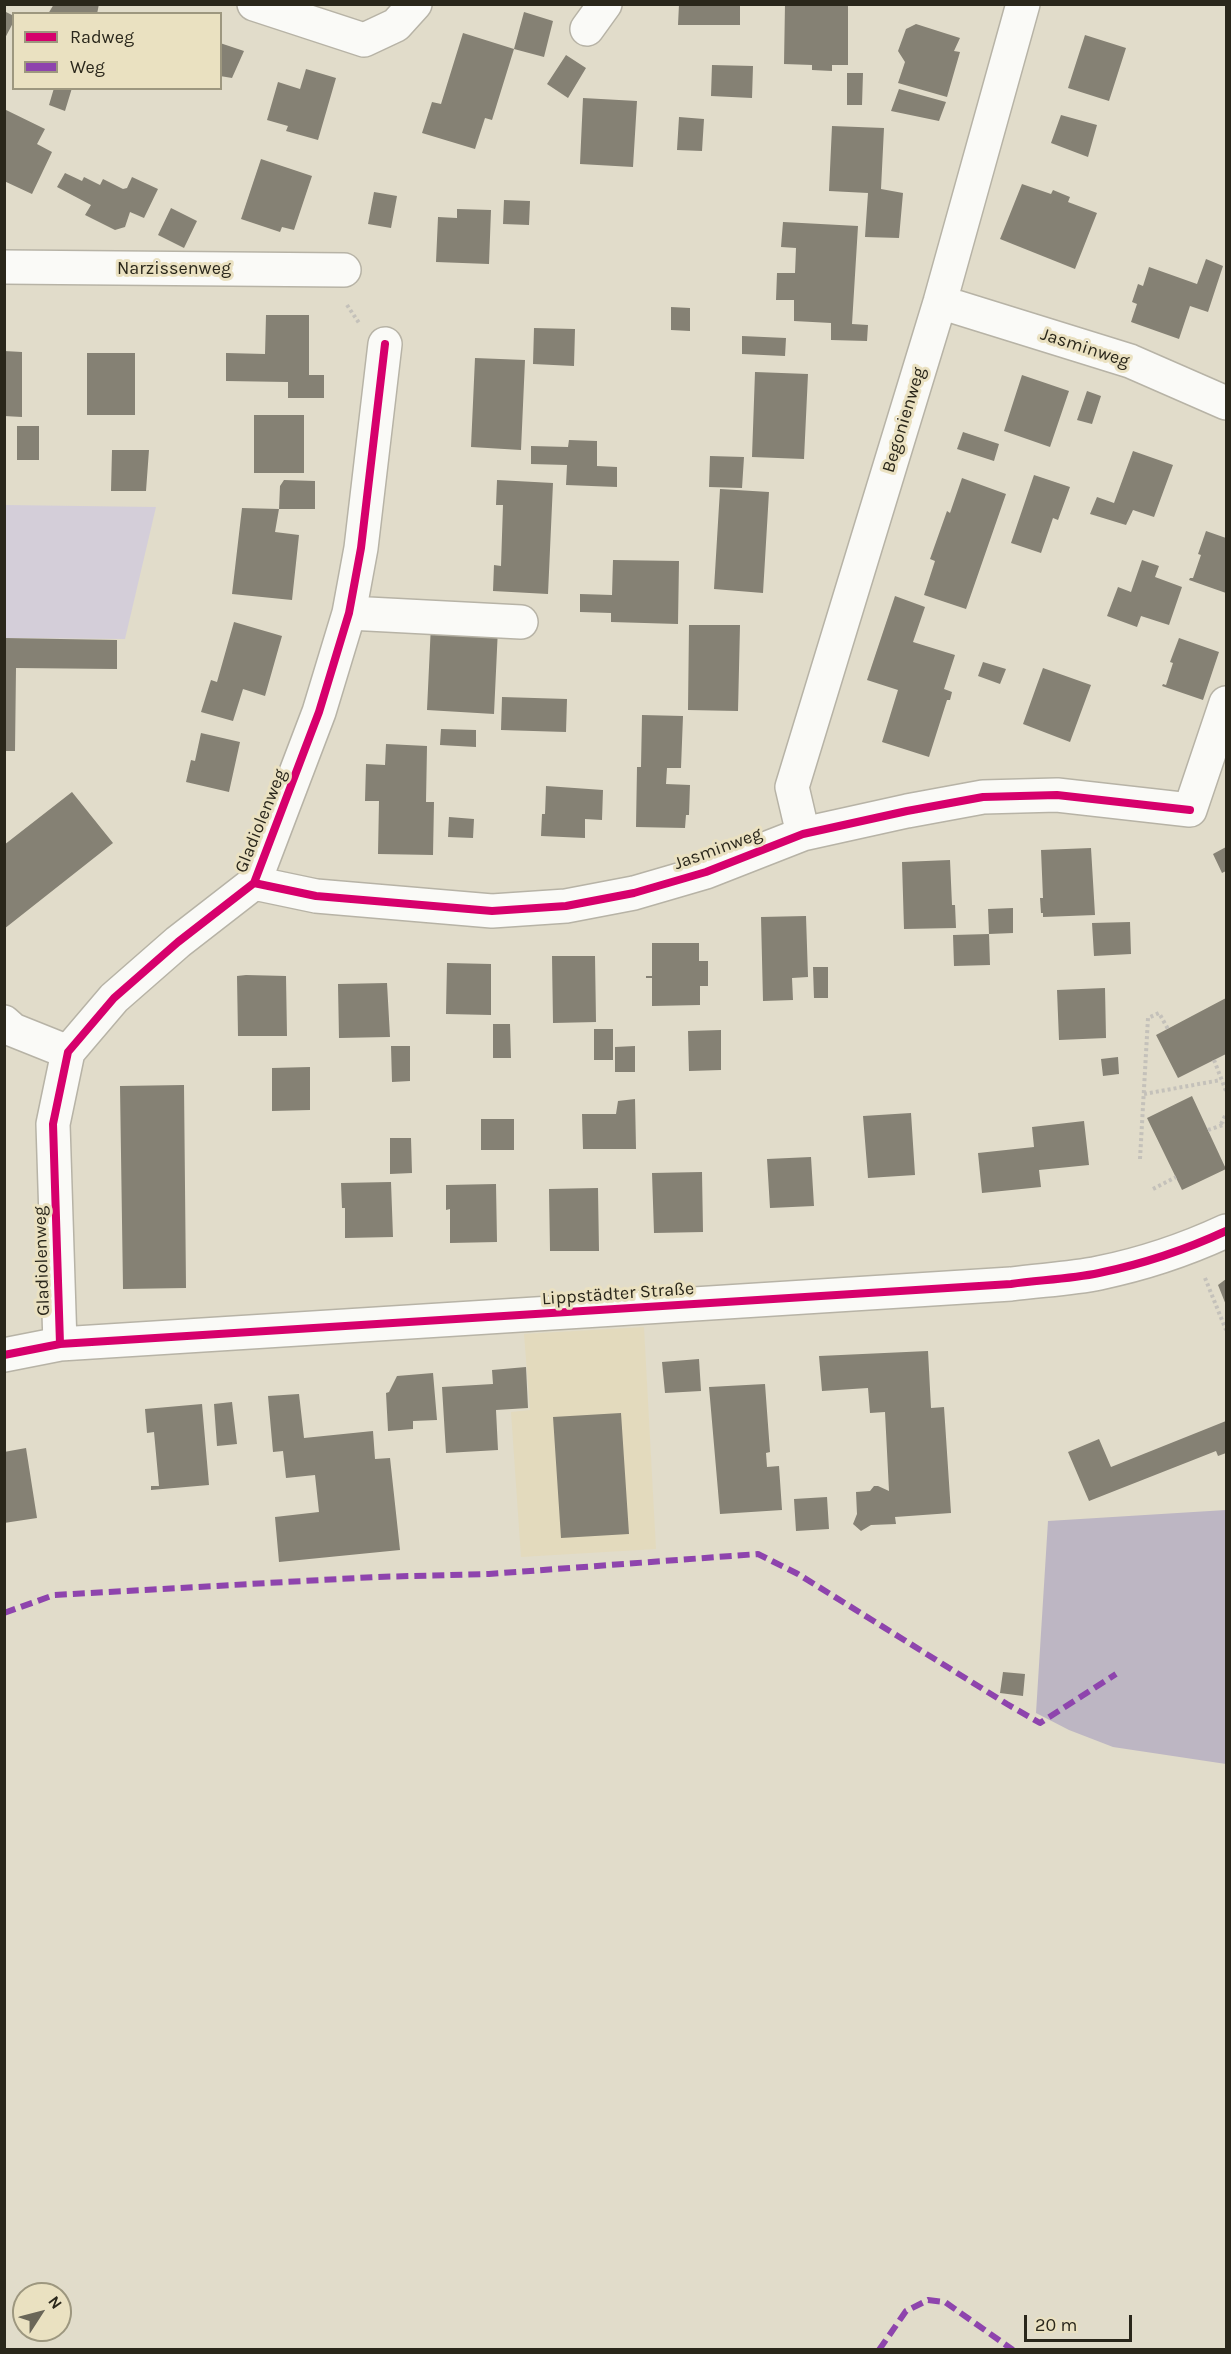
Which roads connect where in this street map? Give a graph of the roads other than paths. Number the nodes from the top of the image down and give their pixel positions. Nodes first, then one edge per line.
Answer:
1 (254, 4) edge
2 (415, 4) edge
3 (1023, 4) edge
4 (4, 267) edge
5 (344, 270) road end
6 (940, 302) junction
7 (385, 344) road end
8 (1227, 403) edge
9 (349, 613) junction
10 (521, 622) dead end
11 (1227, 703) edge
12 (803, 834) junction
13 (254, 883) junction
14 (4, 1022) edge
15 (68, 1052) junction
16 (1227, 1231) edge
17 (60, 1344) junction
18 (4, 1355) edge

1 - 2 street
3 - 6 street, Begonienweg
4 - 5 street, Narzissenweg
6 - 8 street, Jasminweg
6 - 12 street, Begonienweg
7 - 9 street, Gladiolenweg
9 - 10 street
9 - 13 street, Gladiolenweg
11 - 12 street, Jasminweg
12 - 13 street, Jasminweg
13 - 15 street, Gladiolenweg
14 - 15 street
15 - 17 street, Gladiolenweg
16 - 17 street, Lippstädter Straße
17 - 18 street, Lippstädter Straße

